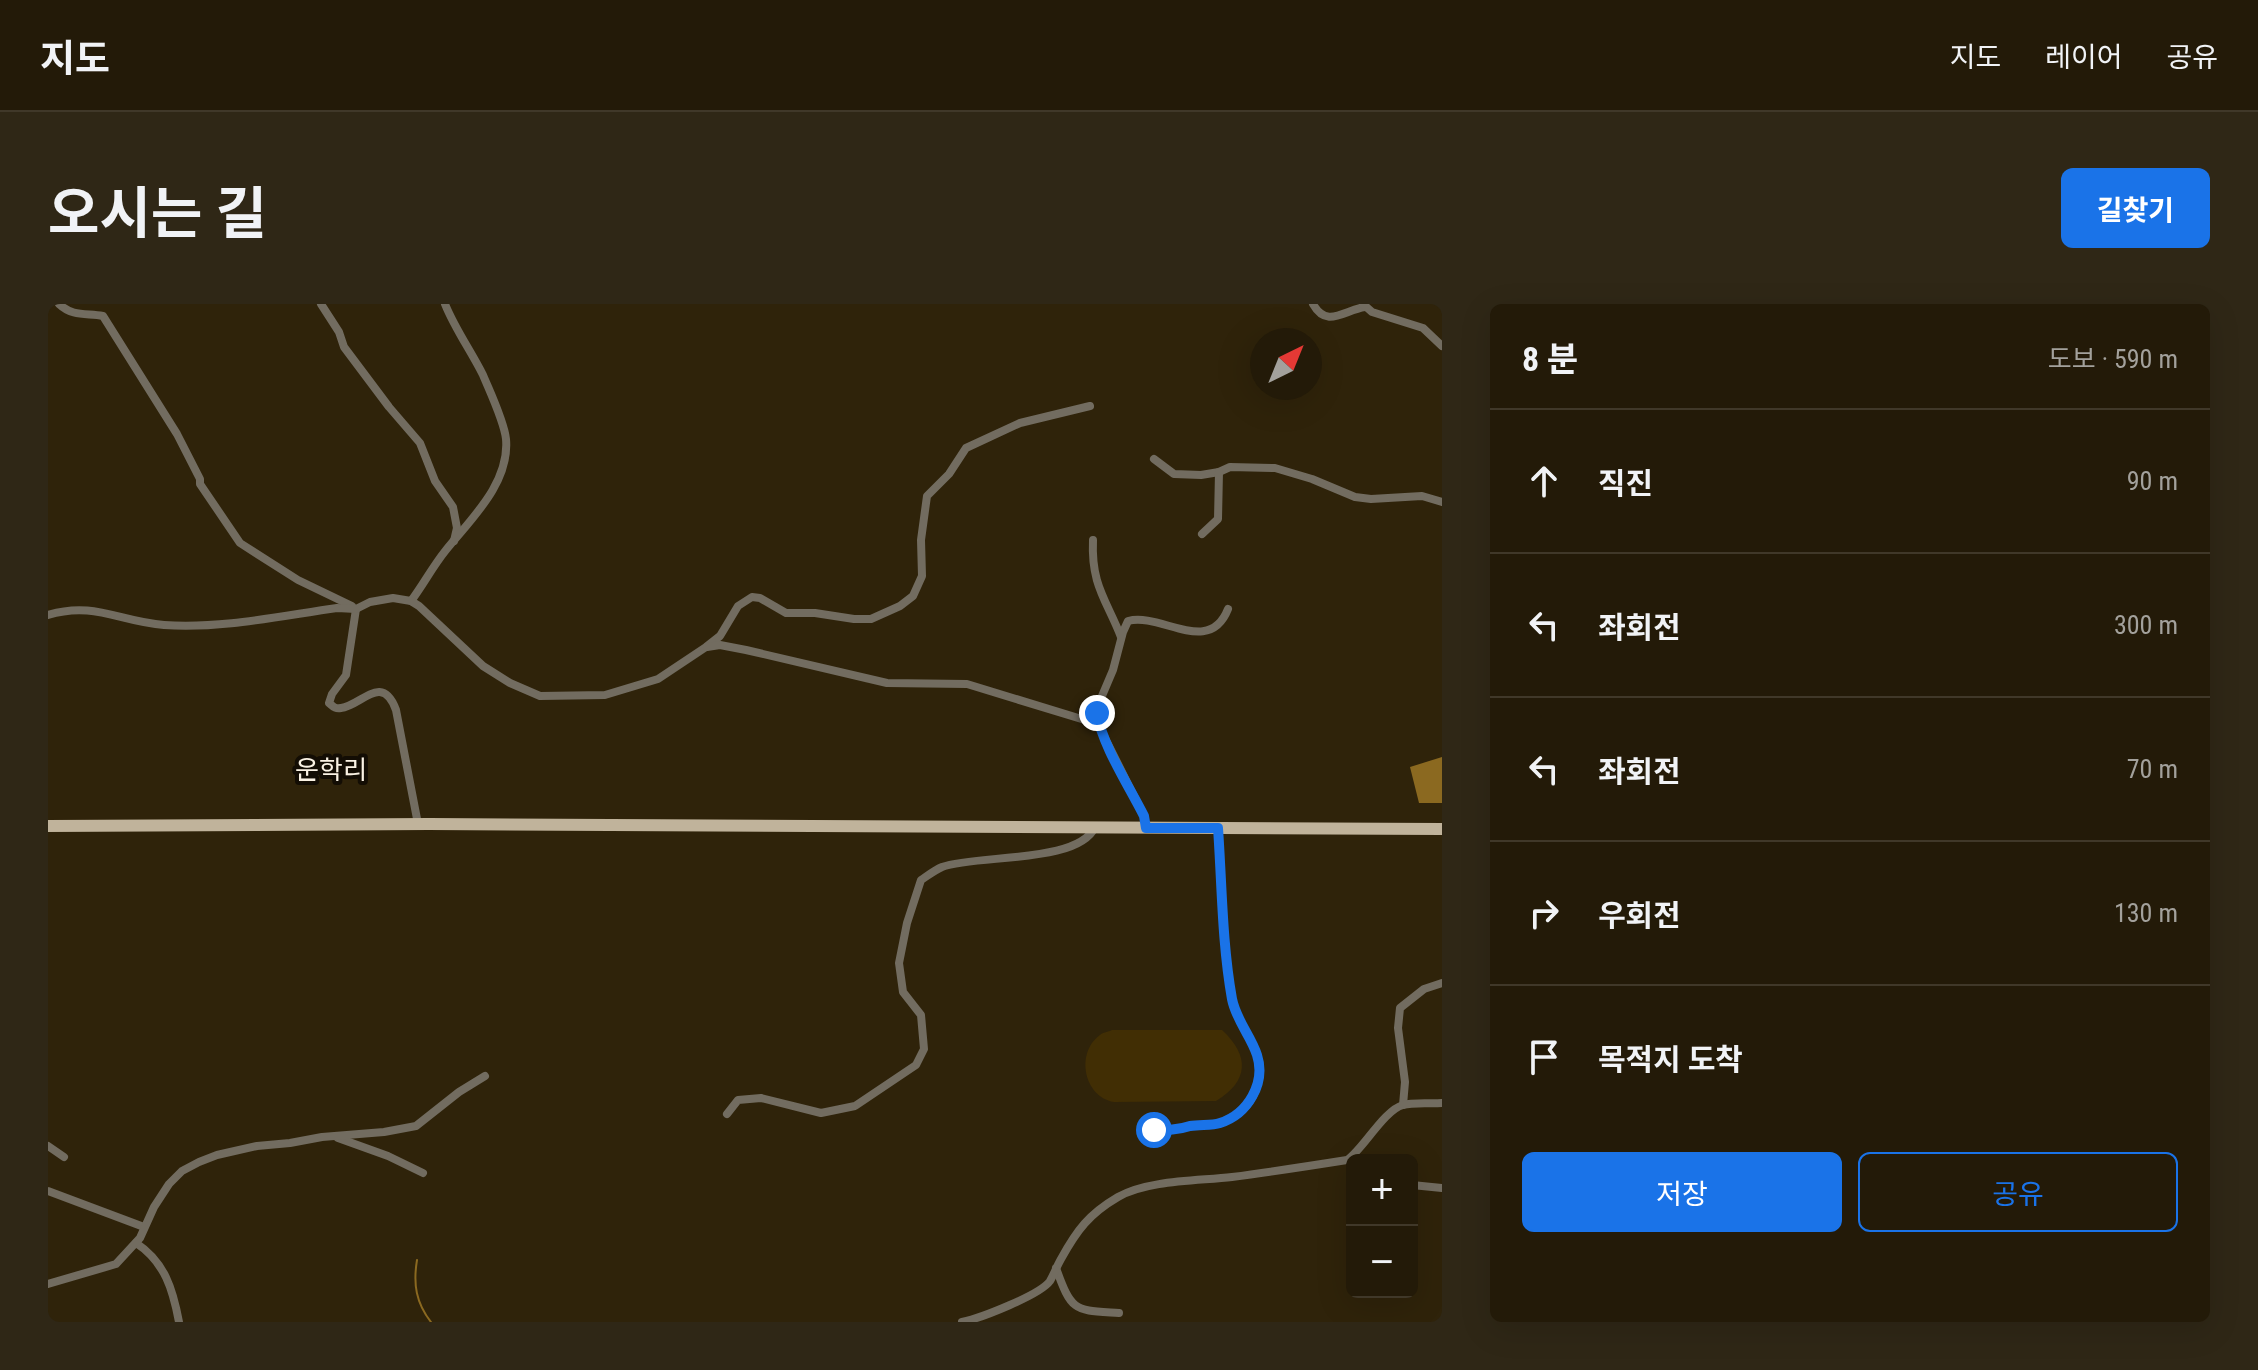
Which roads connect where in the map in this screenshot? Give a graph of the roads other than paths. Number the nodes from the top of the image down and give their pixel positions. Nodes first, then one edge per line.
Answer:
1 (59, 304) edge
2 (321, 304) edge
3 (445, 304) edge
4 (1313, 304) edge
5 (1364, 306) edge
6 (1442, 346) edge
7 (1090, 406) dead end
8 (1154, 459) dead end
9 (1219, 472) junction
10 (1442, 502) edge
11 (1202, 534) dead end
12 (1093, 540) dead end
13 (454, 541) junction
14 (411, 601) junction
15 (356, 609) junction
16 (1228, 609) dead end
17 (48, 615) edge
18 (1122, 638) junction
19 (706, 647) junction
20 (1098, 724) junction
21 (418, 824) junction
22 (48, 826) edge
23 (1095, 827) junction
24 (1146, 828) junction
25 (1218, 828) junction
26 (1442, 829) edge
27 (1442, 983) edge
28 (485, 1076) dead end
29 (1442, 1103) edge
30 (1403, 1105) junction
31 (727, 1114) dead end
32 (1154, 1130) dead end
33 (334, 1136) junction
34 (48, 1146) edge
35 (1355, 1154) edge
36 (64, 1157) dead end
37 (1346, 1160) edge
38 (423, 1173) dead end
39 (1418, 1186) edge
40 (1442, 1188) edge
41 (48, 1191) edge
42 (144, 1227) junction
43 (136, 1243) junction
44 (1056, 1267) junction
45 (48, 1284) edge
46 (1119, 1313) dead end
47 (179, 1322) edge
48 (962, 1322) edge

1 - 15 street
2 - 13 street
3 - 13 street
4 - 5 street
5 - 6 street
7 - 19 street
8 - 9 street
9 - 10 street
9 - 11 street
12 - 18 street
13 - 14 street
14 - 15 street
14 - 19 street
15 - 17 street
15 - 21 street
16 - 18 street
18 - 20 street
19 - 20 street
20 - 24 street
21 - 22 main road
21 - 23 main road
23 - 24 main road
23 - 31 street
24 - 25 main road
25 - 26 main road
25 - 32 street
27 - 30 street
28 - 33 street
29 - 30 street
30 - 35 street
33 - 38 street
33 - 42 street
34 - 36 street
37 - 44 street
39 - 40 street
41 - 42 street
42 - 43 street
43 - 45 street
43 - 47 street
44 - 46 street
44 - 48 street

